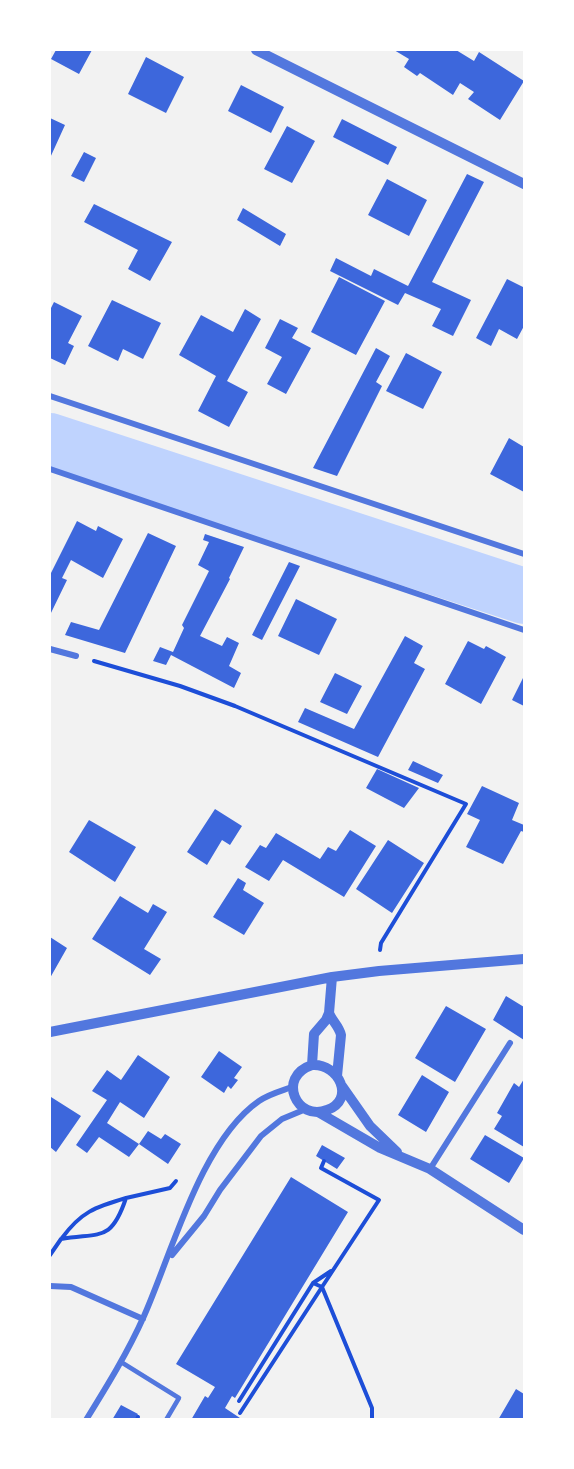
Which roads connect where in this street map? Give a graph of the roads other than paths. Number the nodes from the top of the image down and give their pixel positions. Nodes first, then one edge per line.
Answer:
1 (256, 50) edge
2 (525, 184) edge
3 (50, 396) edge
4 (50, 469) edge
5 (525, 554) edge
6 (525, 630) edge
7 (50, 649) edge
8 (76, 656) road end
9 (525, 959) edge
10 (332, 977) junction
11 (329, 1013) junction
12 (50, 1032) edge
13 (510, 1043) dead end
14 (312, 1065) junction
15 (338, 1079) junction
16 (292, 1088) junction
17 (306, 1109) junction
18 (318, 1112) junction
19 (404, 1158) junction
20 (430, 1169) junction
21 (525, 1230) edge
22 (167, 1260) junction
23 (50, 1286) edge
24 (143, 1318) junction
25 (121, 1362) junction
26 (86, 1419) edge
27 (166, 1419) edge

1 - 2 street
3 - 5 street
4 - 6 street
7 - 8 street
9 - 10 street
10 - 11 street
10 - 12 street
11 - 14 street
11 - 15 street
13 - 20 street
14 - 15 street
14 - 16 street
15 - 18 street
15 - 19 street
16 - 17 street
16 - 22 street
17 - 18 street
17 - 22 street
18 - 19 street
19 - 20 street
20 - 21 street
22 - 24 street
23 - 24 street
24 - 25 street
25 - 26 street
25 - 27 lane

